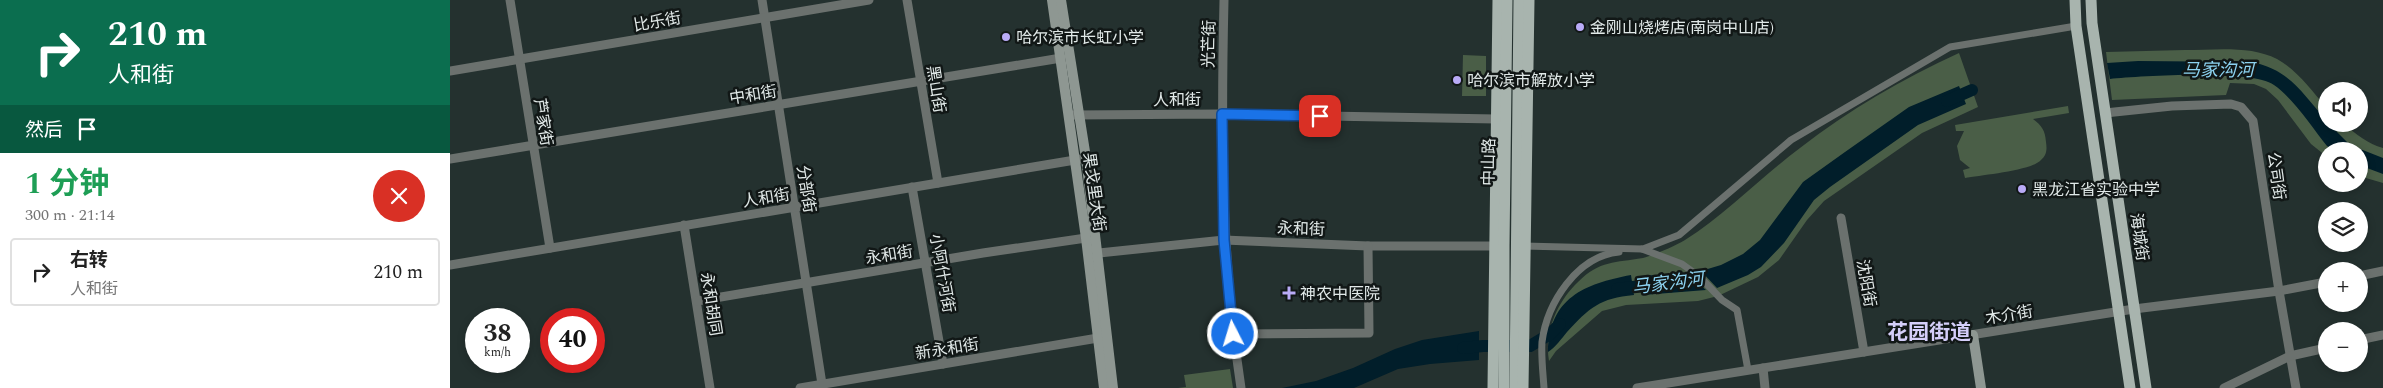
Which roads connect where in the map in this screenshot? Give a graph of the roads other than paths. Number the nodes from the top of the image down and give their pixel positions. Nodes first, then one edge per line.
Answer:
1 (510, 0) edge
2 (762, 0) edge
3 (869, 0) edge
4 (907, 0) edge
5 (1052, 0) edge
6 (1061, 0) edge
7 (1224, 0) edge
8 (1498, 0) edge
9 (1507, 0) edge
10 (1519, 0) edge
11 (1529, 0) edge
12 (2075, 0) edge
13 (2091, 0) edge
14 (765, 17) junction
15 (2076, 26) junction
16 (1061, 58) junction
17 (520, 60) junction
18 (450, 71) edge
19 (921, 81) junction
20 (778, 105) junction
21 (2105, 113) junction
22 (1074, 114) junction
23 (1222, 114) junction
24 (1496, 119) junction
25 (532, 145) junction
26 (450, 159) edge
27 (1081, 159) junction
28 (938, 183) junction
29 (912, 187) junction
30 (795, 207) junction
31 (1841, 218) dead end
32 (684, 226) junction
33 (1086, 238) junction
34 (1224, 240) junction
35 (1368, 246) junction
36 (1498, 246) junction
37 (1521, 246) junction
38 (550, 248) junction
39 (1642, 249) junction
40 (1099, 253) junction
41 (926, 263) junction
42 (450, 265) edge
43 (2383, 271) edge
44 (2368, 274) edge
45 (807, 283) junction
46 (2318, 284) edge
47 (2279, 291) junction
48 (697, 300) junction
49 (2134, 309) junction
50 (2118, 312) junction
51 (1498, 324) junction
52 (1233, 334) junction
53 (1973, 335) junction
54 (2383, 335) edge
55 (1098, 338) junction
56 (2368, 338) edge
57 (2318, 350) edge
58 (1864, 352) junction
59 (2290, 356) junction
60 (943, 364) junction
61 (1514, 364) junction
62 (1763, 368) junction
63 (1748, 370) junction
64 (822, 384) junction
65 (710, 388) edge
66 (800, 388) edge
67 (1104, 388) edge
68 (1113, 388) edge
69 (1241, 388) edge
70 (1493, 388) edge
71 (1498, 388) edge
72 (1504, 388) edge
73 (1515, 388) edge
74 (1519, 388) edge
75 (1523, 388) edge
76 (1544, 388) edge
77 (1637, 388) edge
78 (1765, 388) edge
79 (1981, 388) edge
80 (2130, 388) edge
81 (2146, 388) edge
82 (2224, 388) edge
83 (2296, 388) edge

1 - 17 street, 芦家街
2 - 14 street, 分部街
3 - 14 street, 比乐街
4 - 19 street, 黑山街
5 - 16 main road, 果戈里大街
6 - 22 main road, 果戈里大街
7 - 23 street, 光芒街
8 - 24 main road
9 - 36 main road, 中山路
10 - 37 main road, 中山路
11 - 37 main road
12 - 15 main road, 海城街
13 - 21 main road, 海城街
14 - 17 street, 比乐街
14 - 20 street, 分部街
15 - 39 street
15 - 50 main road, 海城街
16 - 19 street, 中和街
16 - 22 main road, 果戈里大街
17 - 18 street, 比乐街
17 - 25 street, 芦家街
19 - 20 street, 中和街
19 - 28 street, 黑山街
20 - 25 street, 中和街
20 - 30 street, 分部街
21 - 47 street, 公司街
21 - 49 main road, 海城街
22 - 23 street, 人和街
22 - 27 main road, 果戈里大街
23 - 24 street, 人和街
23 - 34 street, 光芒街
24 - 36 main road
25 - 26 street, 中和街
25 - 38 street, 芦家街
27 - 28 street, 人和街
27 - 33 main road, 果戈里大街
27 - 40 main road, 果戈里大街
28 - 29 street, 人和街
29 - 30 street, 人和街
29 - 41 street, 小阿什河街
30 - 32 street, 人和街
30 - 45 street, 分部街
31 - 58 street, 沈阳街
32 - 38 street, 人和街
32 - 48 street, 永和胡同
33 - 41 street, 永和街
33 - 55 main road, 果戈里大街
34 - 35 street, 永和街
34 - 40 street, 永和街
34 - 52 street, 光芒街
35 - 36 street, 永和街
35 - 52 street
36 - 51 main road, 中山路
37 - 39 street
37 - 61 main road
38 - 42 street, 人和街
39 - 63 street
39 - 76 street
40 - 68 main road, 果戈里大街
41 - 45 street, 永和街
41 - 60 street, 小阿什河街
43 - 44 street
45 - 48 street, 永和街
45 - 64 street, 分部街
46 - 47 street, 木介街
47 - 49 street, 木介街
47 - 59 street, 公司街
48 - 65 street, 永和胡同
49 - 50 street, 木介街
49 - 81 main road, 海城街
50 - 53 street, 木介街
50 - 80 main road, 海城街
51 - 61 main road
51 - 70 main road
52 - 69 street, 光芒街
53 - 58 street, 木介街
53 - 79 main road
54 - 56 street
55 - 60 street, 新永和街
55 - 67 main road, 果戈里大街
57 - 59 street
58 - 62 street, 木介街
59 - 82 street
59 - 83 street, 公司街
60 - 64 street, 新永和街
61 - 71 main road
61 - 72 main road
61 - 73 main road
61 - 74 main road
61 - 75 main road
62 - 63 street, 木介街
62 - 78 street
63 - 77 street, 木介街
64 - 66 street, 新永和街

